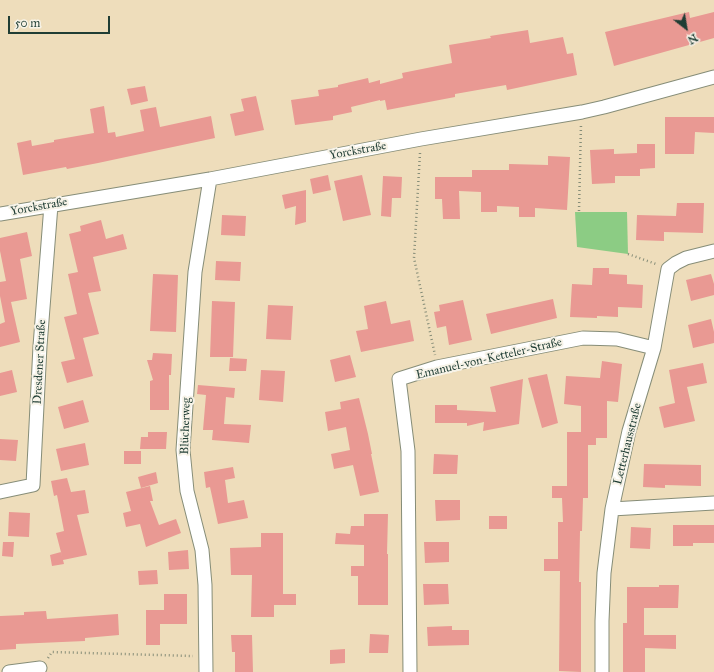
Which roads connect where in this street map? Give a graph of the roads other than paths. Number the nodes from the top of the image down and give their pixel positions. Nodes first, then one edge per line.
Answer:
1 (714, 77) edge
2 (210, 178) junction
3 (51, 205) junction
4 (0, 214) edge
5 (714, 251) edge
6 (654, 348) junction
7 (0, 492) edge
8 (714, 502) edge
9 (612, 509) junction
10 (40, 668) road end
11 (9, 672) edge
12 (206, 672) edge
13 (410, 672) edge
14 (602, 672) edge

1 - 2 street, Yorckstraße
2 - 3 street, Yorckstraße
2 - 12 street, Blücherweg
3 - 4 street, Yorckstraße
3 - 7 street, Dresdener Straße
5 - 6 street, Letterhausstraße
6 - 9 street, Letterhausstraße
6 - 13 street, Emanuel-von-Ketteler-Straße
8 - 9 street
9 - 14 street, Letterhausstraße
10 - 11 street

